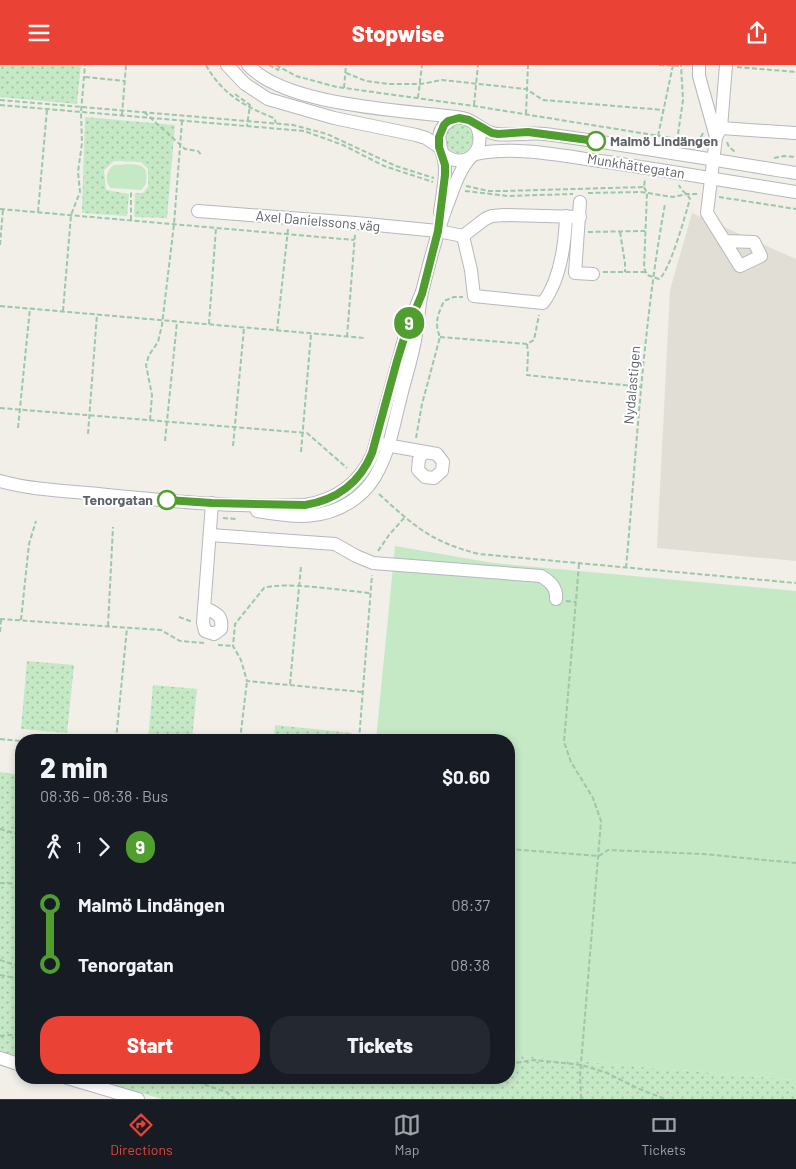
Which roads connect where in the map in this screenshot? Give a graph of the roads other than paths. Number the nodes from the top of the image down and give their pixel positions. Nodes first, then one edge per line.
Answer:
1 (227, 65) edge
2 (248, 65) edge
3 (699, 65) edge
4 (729, 66) edge
5 (455, 118) junction
6 (476, 125) junction
7 (795, 133) edge
8 (720, 135) junction
9 (440, 150) junction
10 (473, 156) junction
11 (713, 160) junction
12 (796, 173) edge
13 (711, 178) junction
14 (796, 192) edge
15 (580, 202) dead end
16 (198, 211) dead end
17 (566, 217) junction
18 (580, 217) junction
19 (438, 231) junction
20 (463, 236) junction
21 (726, 241) dead end
22 (594, 274) road end
23 (422, 294) junction
24 (375, 443) junction
25 (388, 445) junction
26 (419, 451) road end
27 (0, 481) edge
28 (212, 503) junction
29 (210, 535) junction
30 (556, 599) dead end
31 (204, 607) junction
32 (0, 1058) edge
33 (15, 1063) edge
34 (88, 1084) edge
35 (138, 1099) edge

1 - 9 street, Munkhättegatan
2 - 5 street, Munkhättegatan
3 - 8 street
4 - 8 street
5 - 6 street, Munkhättegatan
5 - 9 street
6 - 10 street
6 - 11 street, Munkhättegatan
7 - 8 street
8 - 11 street
9 - 10 street, Munkhättegatan
9 - 19 street
10 - 13 street, Munkhättegatan
10 - 19 street
11 - 12 street, Munkhättegatan
11 - 13 street
13 - 14 street, Munkhättegatan
13 - 21 street
15 - 18 street
16 - 19 street, Axel Danielssons väg
17 - 18 street
17 - 20 street
17 - 20 street
18 - 22 street
19 - 20 street, Axel Danielssons väg
19 - 23 street
23 - 24 street
23 - 25 street
24 - 25 street
24 - 28 street
25 - 26 street
25 - 28 street
27 - 28 street
28 - 29 street
29 - 30 street
29 - 31 street
31 - 31 street
32 - 33 street
34 - 35 street

